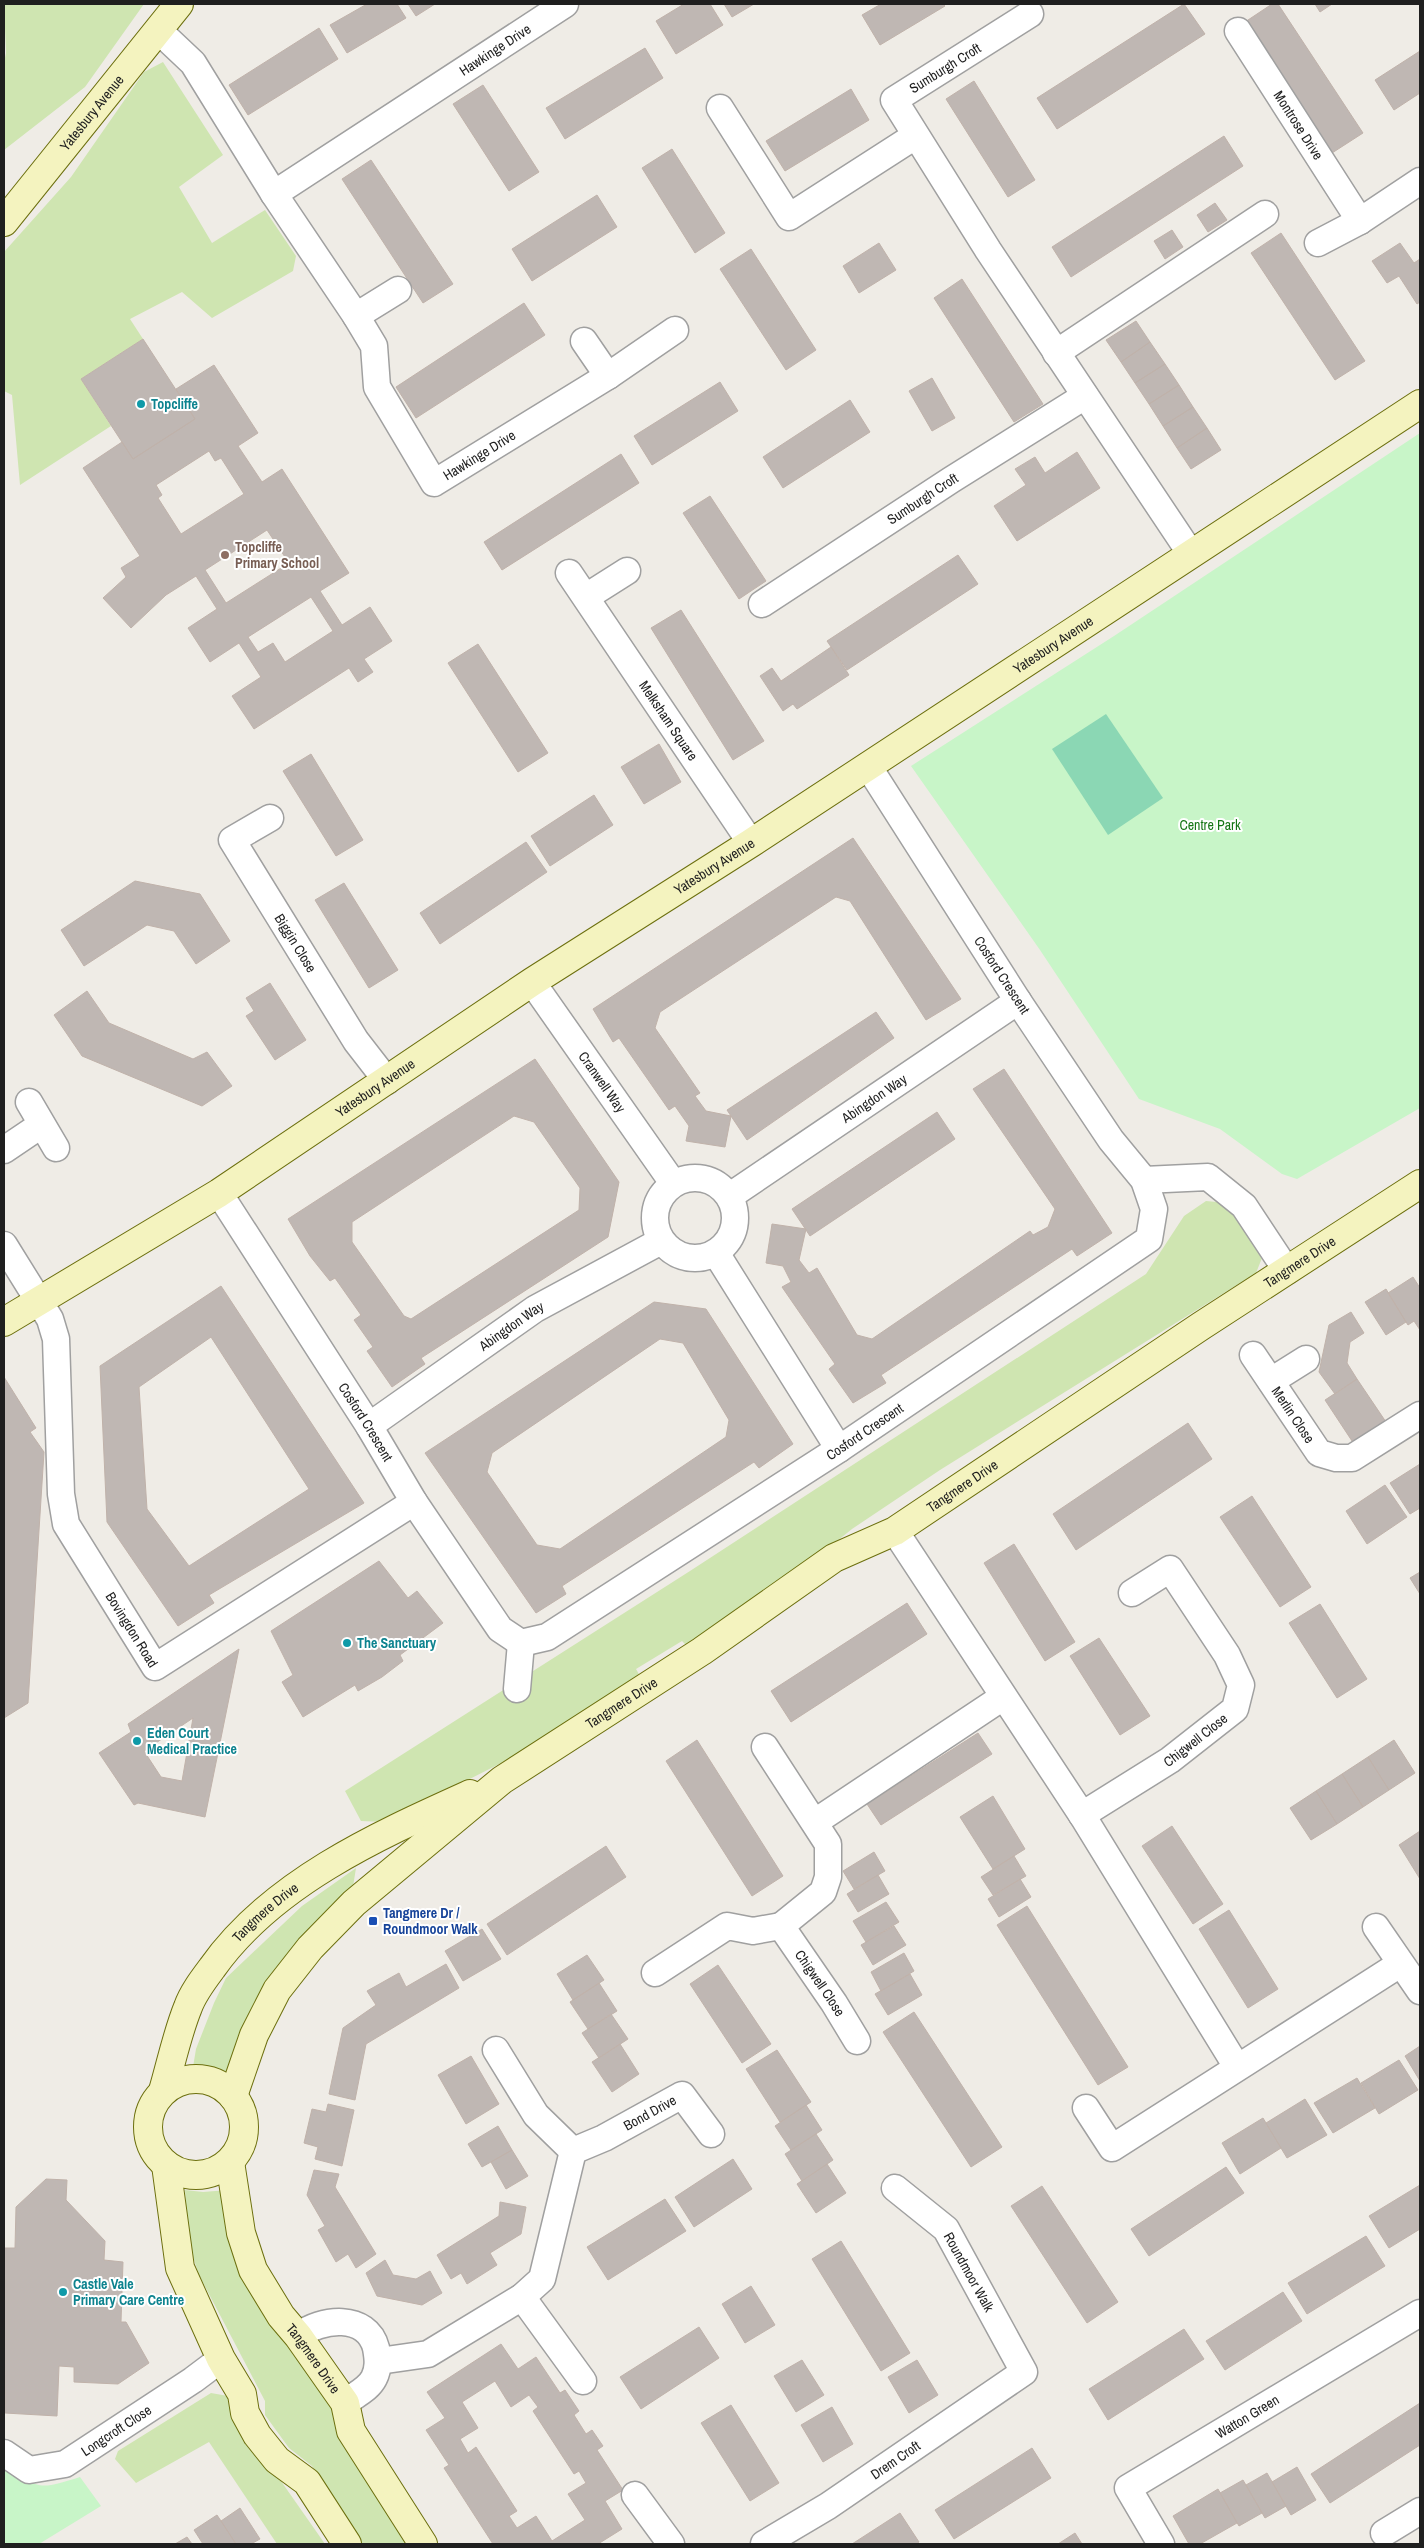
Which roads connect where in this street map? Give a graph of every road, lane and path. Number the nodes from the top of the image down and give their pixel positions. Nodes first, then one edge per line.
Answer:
1 (179, 4) edge
2 (565, 4) edge
3 (1030, 14) dead end
4 (158, 30) junction
5 (1238, 31) dead end
6 (720, 108) dead end
7 (915, 136) junction
8 (1420, 181) edge
9 (274, 194) junction
10 (1265, 214) dead end
11 (1360, 221) junction
12 (4, 222) edge
13 (1318, 243) dead end
14 (398, 290) dead end
15 (356, 316) junction
16 (675, 330) dead end
17 (584, 341) dead end
18 (1056, 353) junction
19 (608, 376) junction
20 (1085, 396) junction
21 (1420, 404) edge
22 (1191, 554) junction
23 (627, 571) dead end
24 (569, 573) dead end
25 (586, 597) junction
26 (762, 604) dead end
27 (868, 766) junction
28 (270, 818) dead end
29 (750, 843) junction
30 (532, 982) junction
31 (1018, 1001) junction
32 (387, 1081) junction
33 (29, 1102) dead end
34 (41, 1125) junction
35 (56, 1148) dead end
36 (4, 1150) edge
37 (1144, 1180) junction
38 (673, 1183) junction
39 (1420, 1184) edge
40 (219, 1193) junction
41 (730, 1196) junction
42 (661, 1241) junction
43 (4, 1246) edge
44 (716, 1253) junction
45 (1287, 1271) junction
46 (39, 1301) junction
47 (4, 1322) edge
48 (1253, 1355) dead end
49 (1306, 1360) dead end
50 (1271, 1381) junction
51 (1420, 1415) edge
52 (369, 1426) junction
53 (839, 1449) junction
54 (414, 1502) junction
55 (895, 1531) junction
56 (1132, 1593) dead end
57 (521, 1643) junction
58 (517, 1689) dead end
59 (1003, 1697) junction
60 (765, 1747) dead end
61 (502, 1780) junction
62 (1082, 1815) junction
63 (815, 1822) junction
64 (781, 1926) junction
65 (1376, 1927) dead end
66 (1400, 1964) junction
67 (655, 1973) dead end
68 (1420, 1991) edge
69 (857, 2041) dead end
70 (496, 2050) dead end
71 (1236, 2067) junction
72 (163, 2091) junction
73 (233, 2096) junction
74 (1086, 2108) dead end
75 (711, 2134) dead end
76 (573, 2152) junction
77 (230, 2162) junction
78 (166, 2165) junction
79 (895, 2188) dead end
80 (522, 2297) junction
81 (1420, 2312) edge
82 (298, 2336) junction
83 (221, 2359) junction
84 (379, 2360) junction
85 (1024, 2372) joint
86 (583, 2381) dead end
87 (345, 2403) junction
88 (4, 2453) edge
89 (635, 2495) dead end
90 (1420, 2510) edge
91 (1384, 2533) dead end
92 (347, 2544) edge
93 (423, 2544) edge
94 (670, 2544) edge
95 (764, 2544) edge
96 (1161, 2544) edge

1 - 4 street, Yatesbury Avenue
2 - 9 street, Hawkinge Drive
3 - 7 street, Sumburgh Croft
4 - 9 street, Hawkinge Drive
4 - 12 street, Yatesbury Avenue
5 - 11 street, Montrose Drive
6 - 7 street
7 - 18 street, Sumburgh Croft
8 - 11 street
9 - 15 street, Hawkinge Drive
10 - 18 street
11 - 13 street
14 - 15 street
15 - 19 street, Hawkinge Drive
16 - 19 street, Hawkinge Drive
17 - 19 street
18 - 20 street, Sumburgh Croft
20 - 22 street, Sumburgh Croft
20 - 26 street, Sumburgh Croft
21 - 22 street, Yatesbury Avenue
22 - 27 street, Yatesbury Avenue
23 - 25 street
24 - 25 street, Melksham Square
25 - 29 street, Melksham Square
27 - 29 street, Yatesbury Avenue
27 - 31 street, Cosford Crescent
28 - 32 street, Biggin Close
29 - 30 street, Yatesbury Avenue
30 - 32 street, Yatesbury Avenue
30 - 38 street, Cranwell Way
31 - 37 street, Cosford Crescent
31 - 41 street, Abingdon Way
32 - 40 street, Yatesbury Avenue
33 - 34 street
34 - 35 street
34 - 36 street
37 - 45 street
37 - 53 street, Cosford Crescent
38 - 41 street
38 - 42 street
39 - 45 street, Tangmere Drive
40 - 46 street, Yatesbury Avenue
40 - 52 street, Cosford Crescent
41 - 44 street
42 - 44 street
42 - 52 street, Abingdon Way
43 - 46 street
44 - 53 street
45 - 55 street, Tangmere Drive
46 - 47 street, Yatesbury Avenue
46 - 54 street, Bovingdon Road
48 - 50 street, Merlin Close
49 - 50 street, Merlin Close
50 - 51 street, Merlin Close
52 - 54 street, Cosford Crescent
53 - 57 street, Cosford Crescent
54 - 57 street, Cosford Crescent
55 - 59 street
55 - 61 street, Tangmere Drive
56 - 62 street, Chigwell Close
57 - 58 street
59 - 62 street
59 - 63 street
60 - 63 street
61 - 72 street, Tangmere Drive
61 - 73 street, Tangmere Drive
62 - 71 street
63 - 64 street
64 - 67 street
64 - 69 street, Chigwell Close
65 - 66 street
66 - 68 street
66 - 71 street
70 - 76 street
71 - 74 street
72 - 73 street
72 - 78 street
73 - 77 street
75 - 76 street, Bond Drive
76 - 80 street
77 - 78 street
77 - 82 street, Tangmere Drive
78 - 83 street
79 - 85 street, Roundmoor Walk
80 - 84 street
80 - 86 street
81 - 96 street, Watton Green
82 - 84 street
82 - 87 street, Tangmere Drive
83 - 88 street, Longcroft Close
83 - 92 street
84 - 87 street
85 - 95 street, Drem Croft
87 - 93 street, Tangmere Drive
89 - 94 street
90 - 91 street

